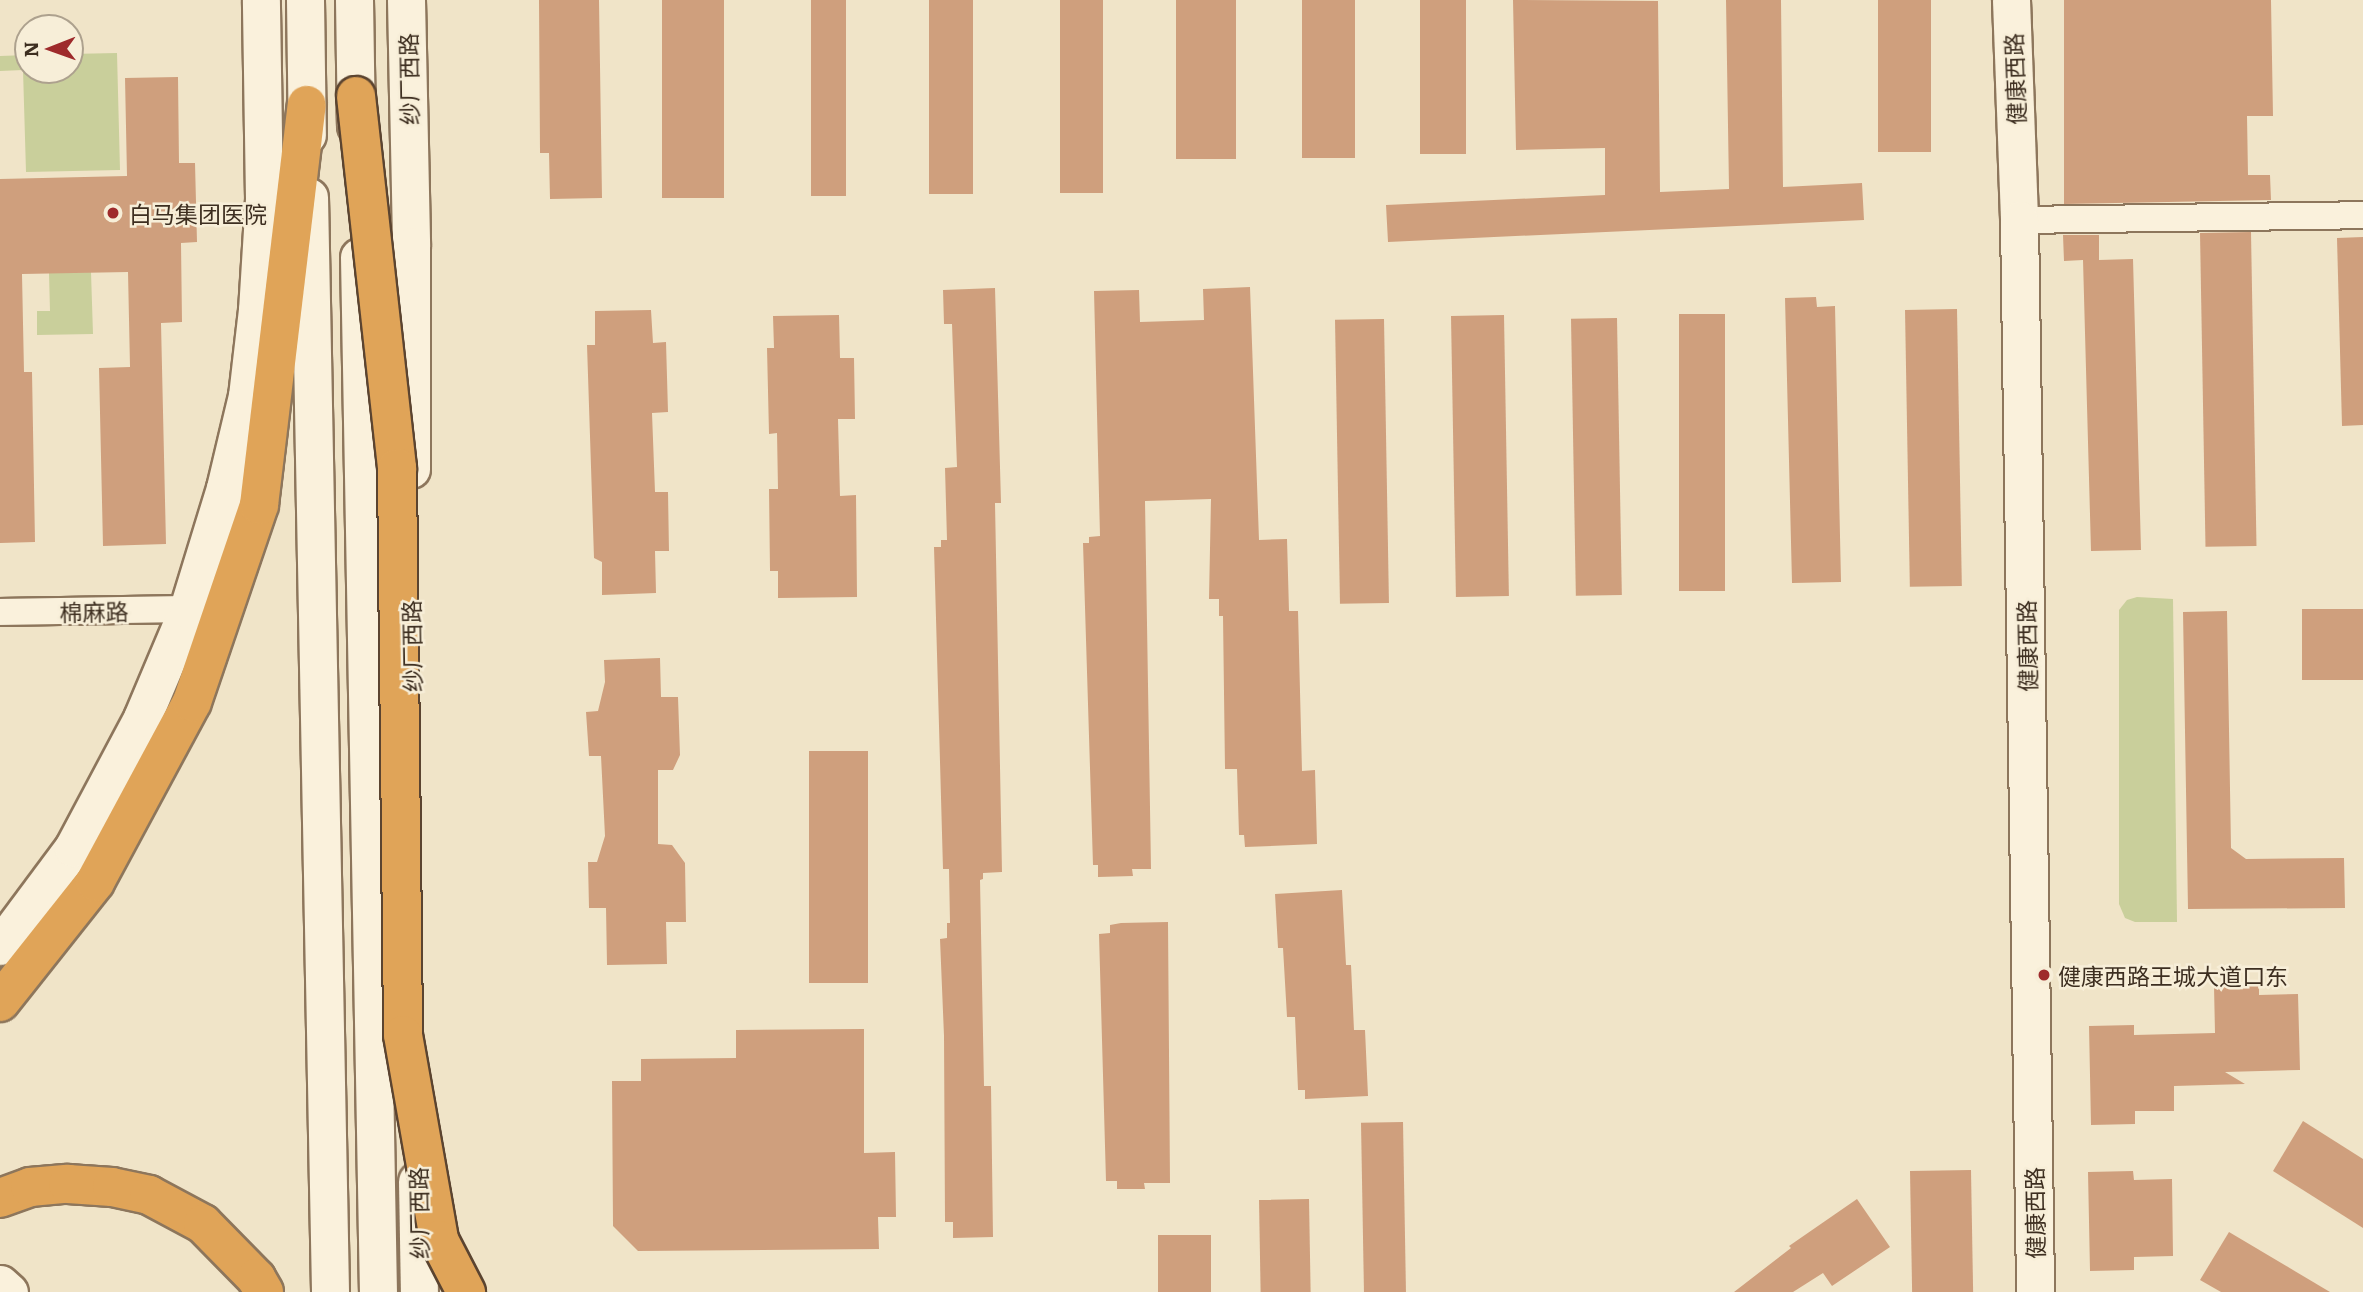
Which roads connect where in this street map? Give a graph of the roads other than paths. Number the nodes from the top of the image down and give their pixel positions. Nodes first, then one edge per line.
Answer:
1 (261, 0) edge
2 (305, 0) edge
3 (354, 0) edge
4 (406, 0) edge
5 (1990, 0) edge
6 (2011, 0) edge
7 (356, 96) junction
8 (307, 105) junction
9 (2363, 215) edge
10 (2019, 220) junction
11 (188, 609) junction
12 (0, 612) edge
13 (95, 882) junction
14 (0, 946) edge
15 (0, 1002) edge
16 (0, 1020) edge
17 (376, 1154) junction
18 (0, 1198) edge
19 (0, 1284) edge
20 (9, 1292) edge
21 (264, 1292) edge
22 (330, 1292) edge
23 (378, 1292) edge
24 (384, 1292) edge
25 (419, 1292) edge
26 (466, 1292) edge
27 (2014, 1292) edge
28 (2035, 1292) edge

1 - 11 main road
2 - 8 main road
3 - 7 main road
4 - 25 main road, 纱厂西路
5 - 27 main road, 健康西路
6 - 10 main road, 健康西路
7 - 17 main road, bridge
7 - 26 highway, bridge
8 - 13 highway
8 - 22 main road
9 - 10 street
10 - 28 main road, 健康西路
11 - 12 street, 棉麻路
11 - 14 main road
13 - 15 highway
13 - 16 highway
17 - 23 main road
17 - 24 main road
18 - 21 highway
19 - 20 main road

